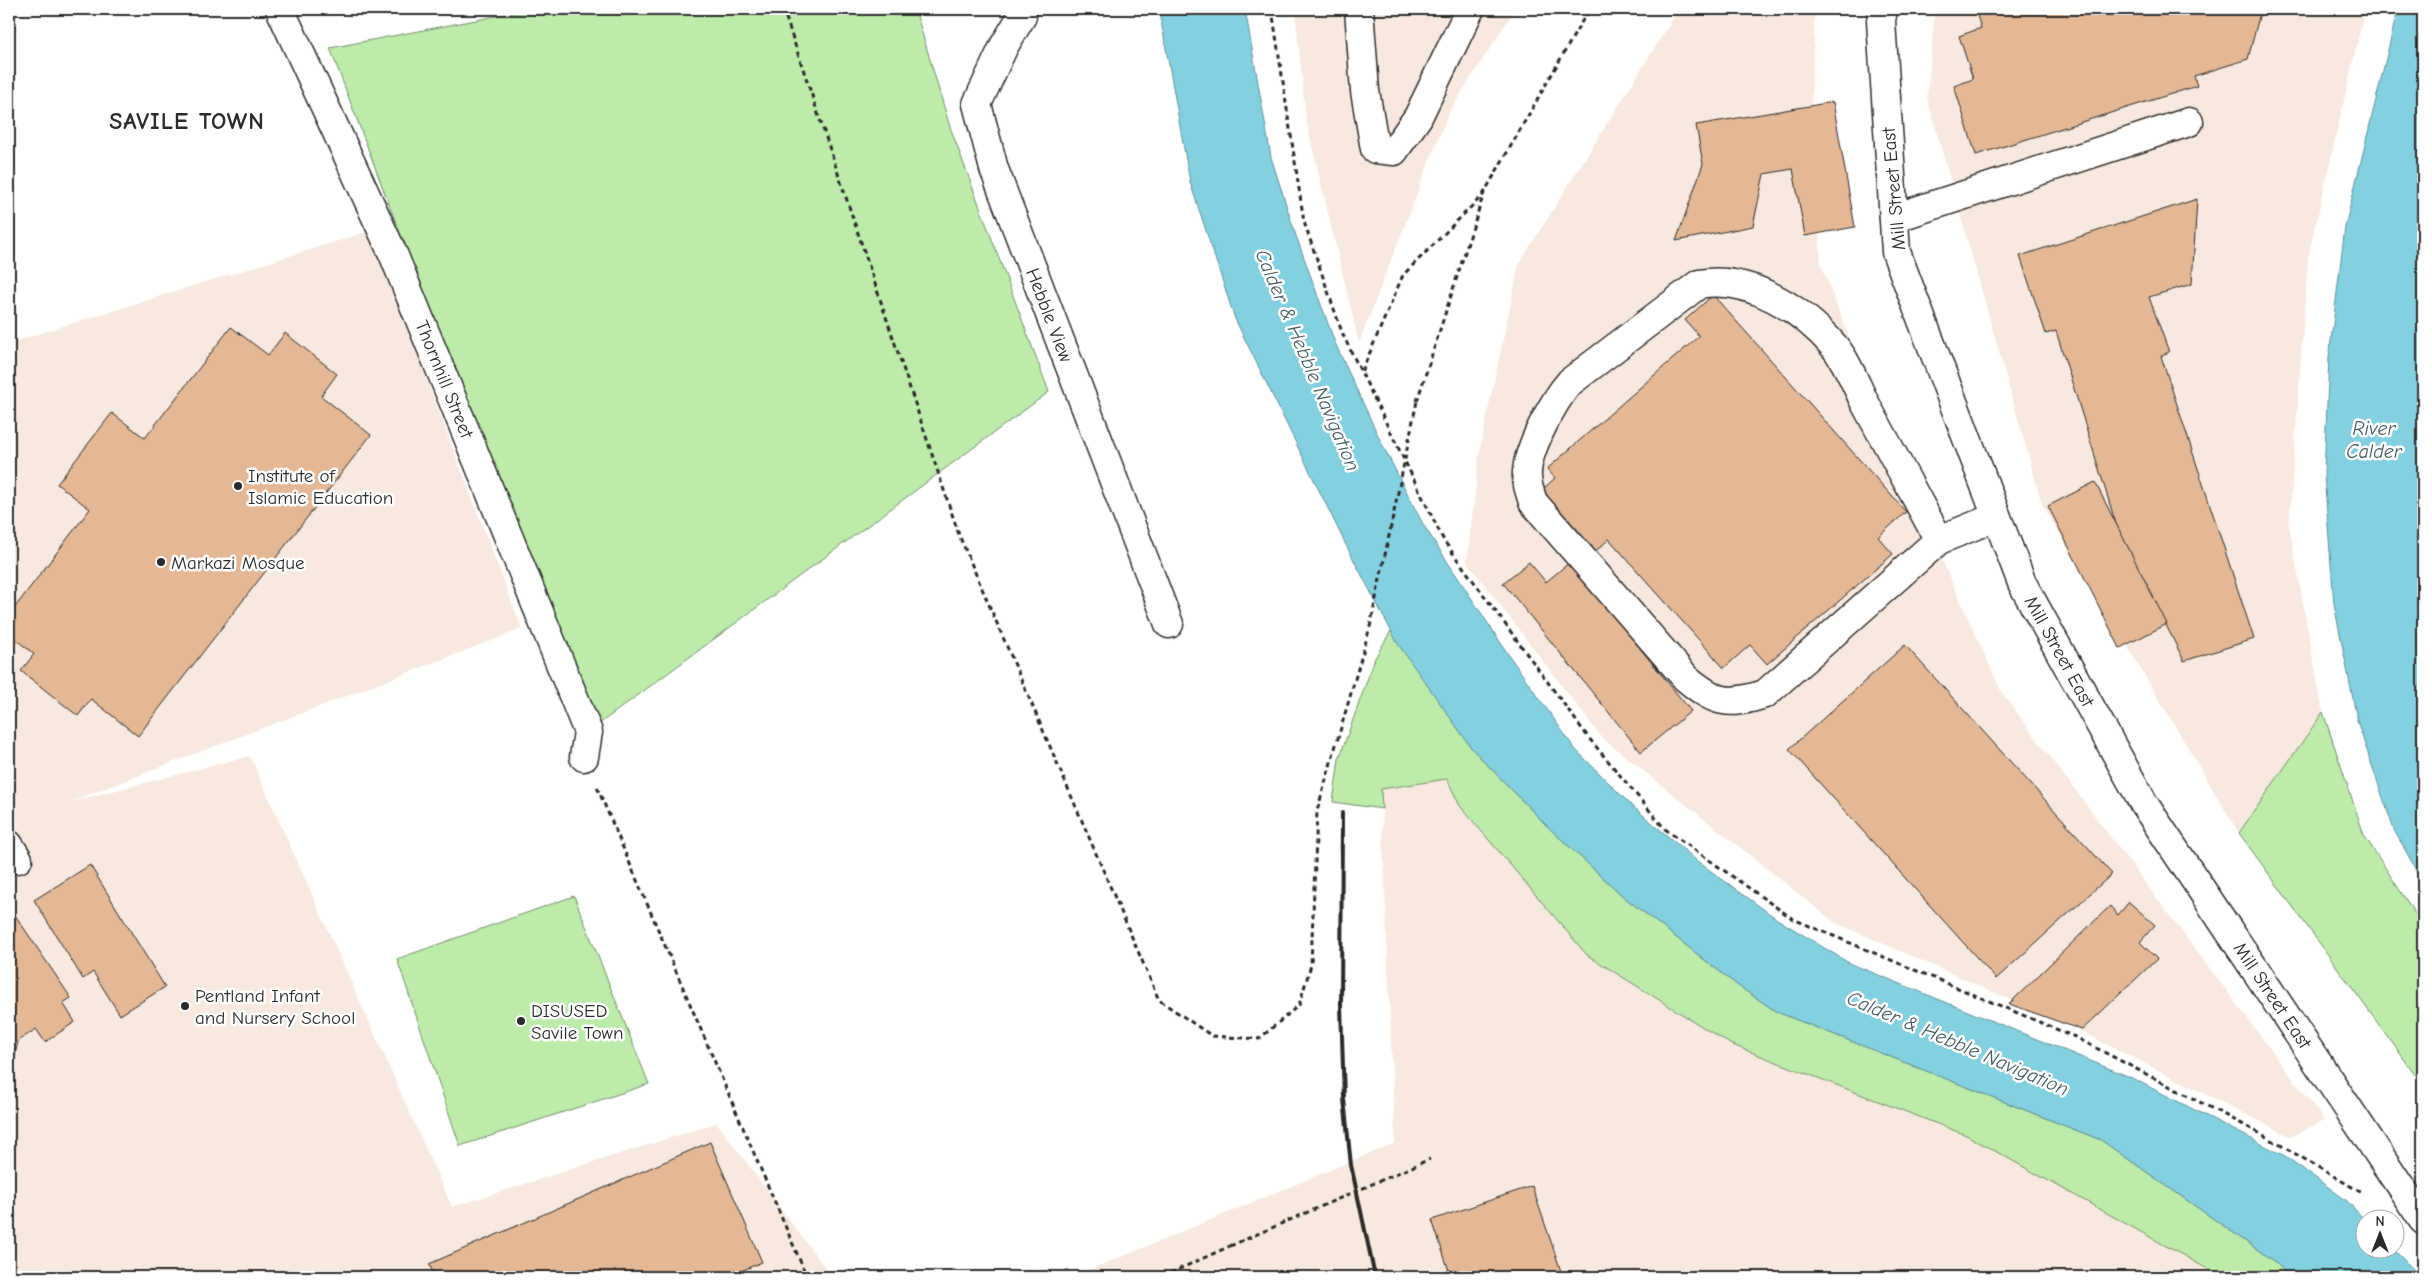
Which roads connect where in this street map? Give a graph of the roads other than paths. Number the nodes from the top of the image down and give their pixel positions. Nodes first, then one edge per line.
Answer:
1 (280, 9) edge
2 (1020, 9) edge
3 (1359, 9) edge
4 (1470, 9) edge
5 (1883, 9) edge
6 (2188, 122) dead end
7 (1894, 218) junction
8 (1996, 517) junction
9 (1939, 540) junction
10 (1169, 624) dead end
11 (584, 757) road end
12 (2423, 1220) edge

1 - 11 street, Thornhill Street
2 - 10 street, Hebble View
3 - 4 street
5 - 7 street, Mill Street East
6 - 7 street
7 - 8 street, Mill Street East
8 - 9 street
8 - 12 street, Mill Street East
9 - 9 street

